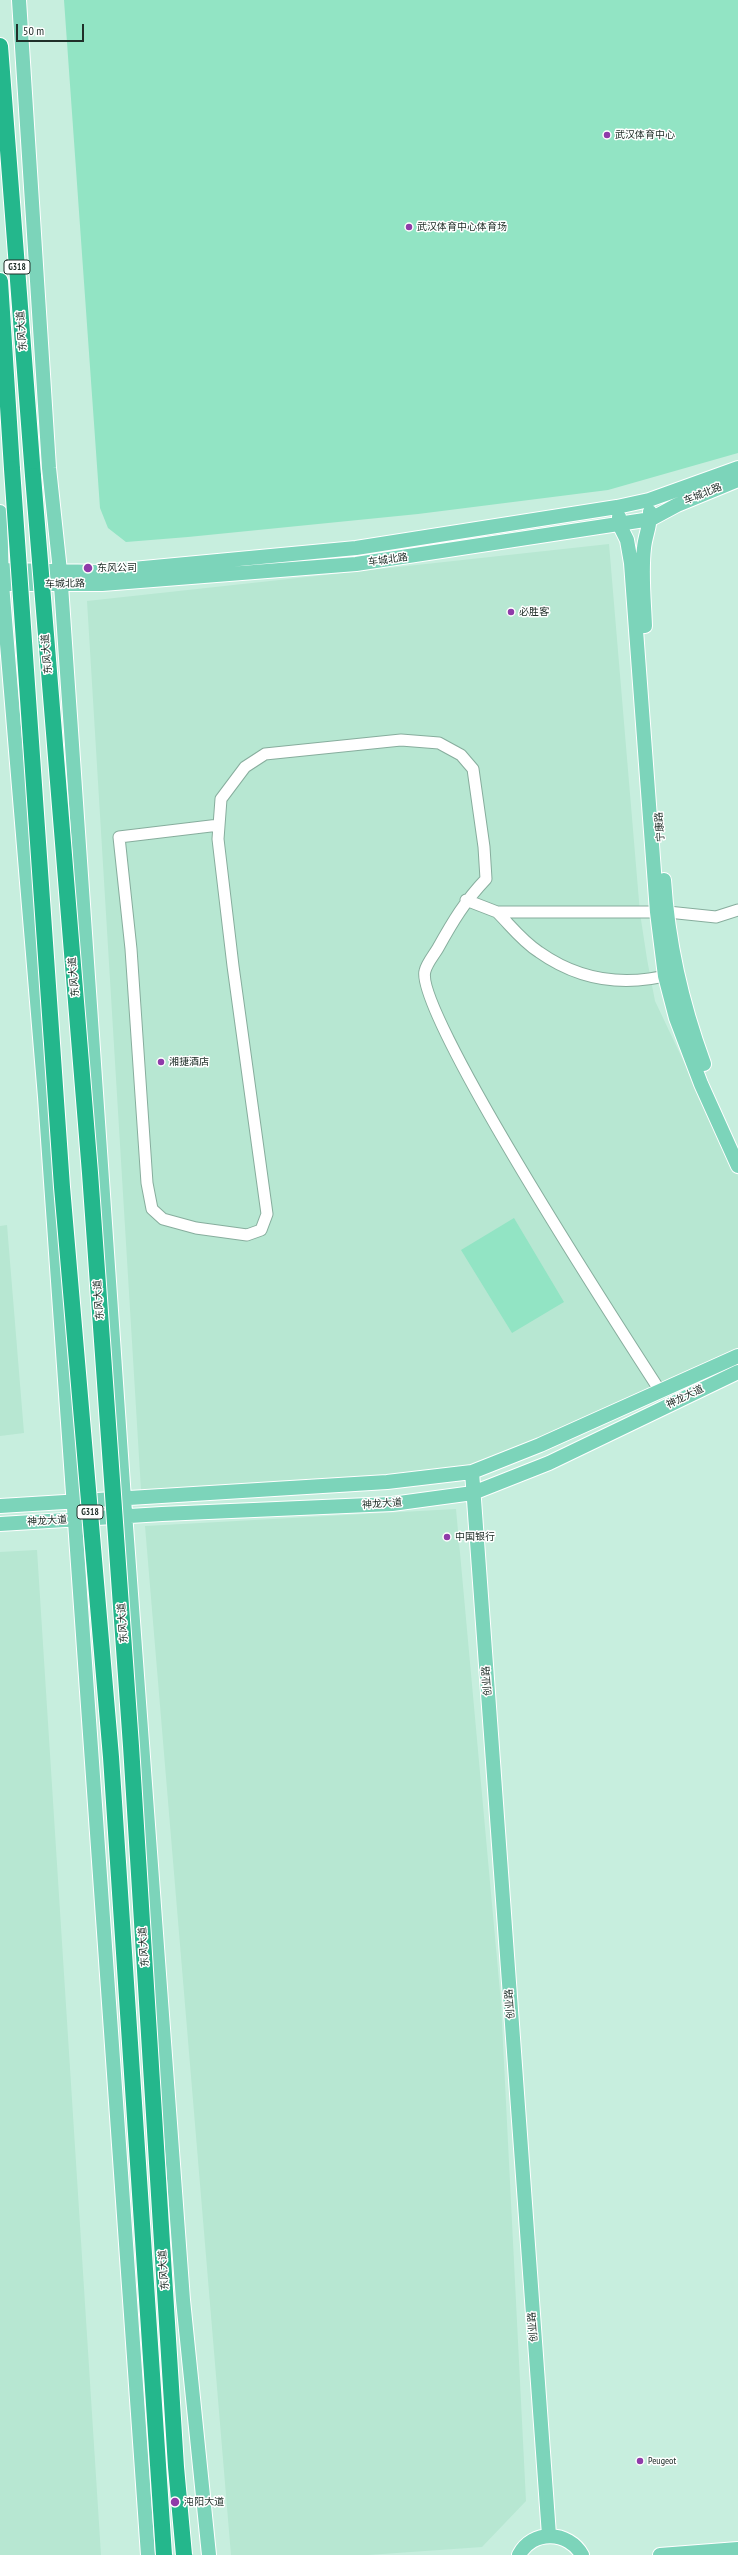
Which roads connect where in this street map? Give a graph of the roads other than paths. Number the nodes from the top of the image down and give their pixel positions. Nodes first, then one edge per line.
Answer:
1 (19, 0) edge
2 (0, 46) edge
3 (0, 281) edge
4 (738, 468) edge
5 (738, 480) edge
6 (648, 500) junction
7 (617, 507) junction
8 (0, 512) edge
9 (650, 519) junction
10 (620, 526) junction
11 (1, 577) edge
12 (61, 578) junction
13 (219, 825) junction
14 (466, 900) junction
15 (738, 910) edge
16 (497, 912) junction
17 (662, 912) junction
18 (671, 975) junction
19 (738, 1143) edge
20 (737, 1158) edge
21 (738, 1356) edge
22 (738, 1372) edge
23 (660, 1391) junction
24 (472, 1472) junction
25 (473, 1493) junction
26 (124, 1499) junction
27 (74, 1500) junction
28 (0, 1506) edge
29 (126, 1517) junction
30 (76, 1520) junction
31 (0, 1524) edge
32 (549, 2536) junction
33 (738, 2549) edge
34 (148, 2555) edge
35 (164, 2555) edge
36 (184, 2555) edge
37 (210, 2555) edge
38 (519, 2555) edge
39 (582, 2555) edge
40 (660, 2555) edge

1 - 12 main road
2 - 36 highway, 东风大道 / G318, bridge
3 - 35 highway, 东风大道 / G318, bridge
4 - 6 main road, 车城北路
5 - 9 main road, 车城北路
6 - 7 main road, 车城北路
6 - 9 main road, 宁康路
7 - 10 main road
7 - 12 main road, 车城北路
8 - 11 main road
9 - 10 main road, 车城北路
9 - 17 main road, 宁康路
10 - 12 main road, 车城北路
10 - 17 main road
11 - 12 main road, 车城北路
11 - 12 main road, 车城北路
11 - 27 main road
12 - 26 main road
13 - 13 street
13 - 14 street
14 - 16 street
14 - 23 street
15 - 17 street
16 - 17 street
16 - 18 street
17 - 18 main road, 宁康路
18 - 19 main road, 宁康路
18 - 20 main road
21 - 23 main road, 神龙大道
22 - 25 main road, 神龙大道
23 - 24 main road, 神龙大道
24 - 25 main road, 创业路
24 - 26 main road, 神龙大道
25 - 29 main road, 神龙大道
25 - 32 main road, 创业路
26 - 27 main road, 神龙大道
26 - 29 main road
27 - 28 main road, 神龙大道
27 - 30 main road
29 - 30 main road, 神龙大道
29 - 37 main road
30 - 31 main road, 神龙大道
30 - 34 main road
32 - 38 main road
32 - 39 main road
33 - 40 main road

